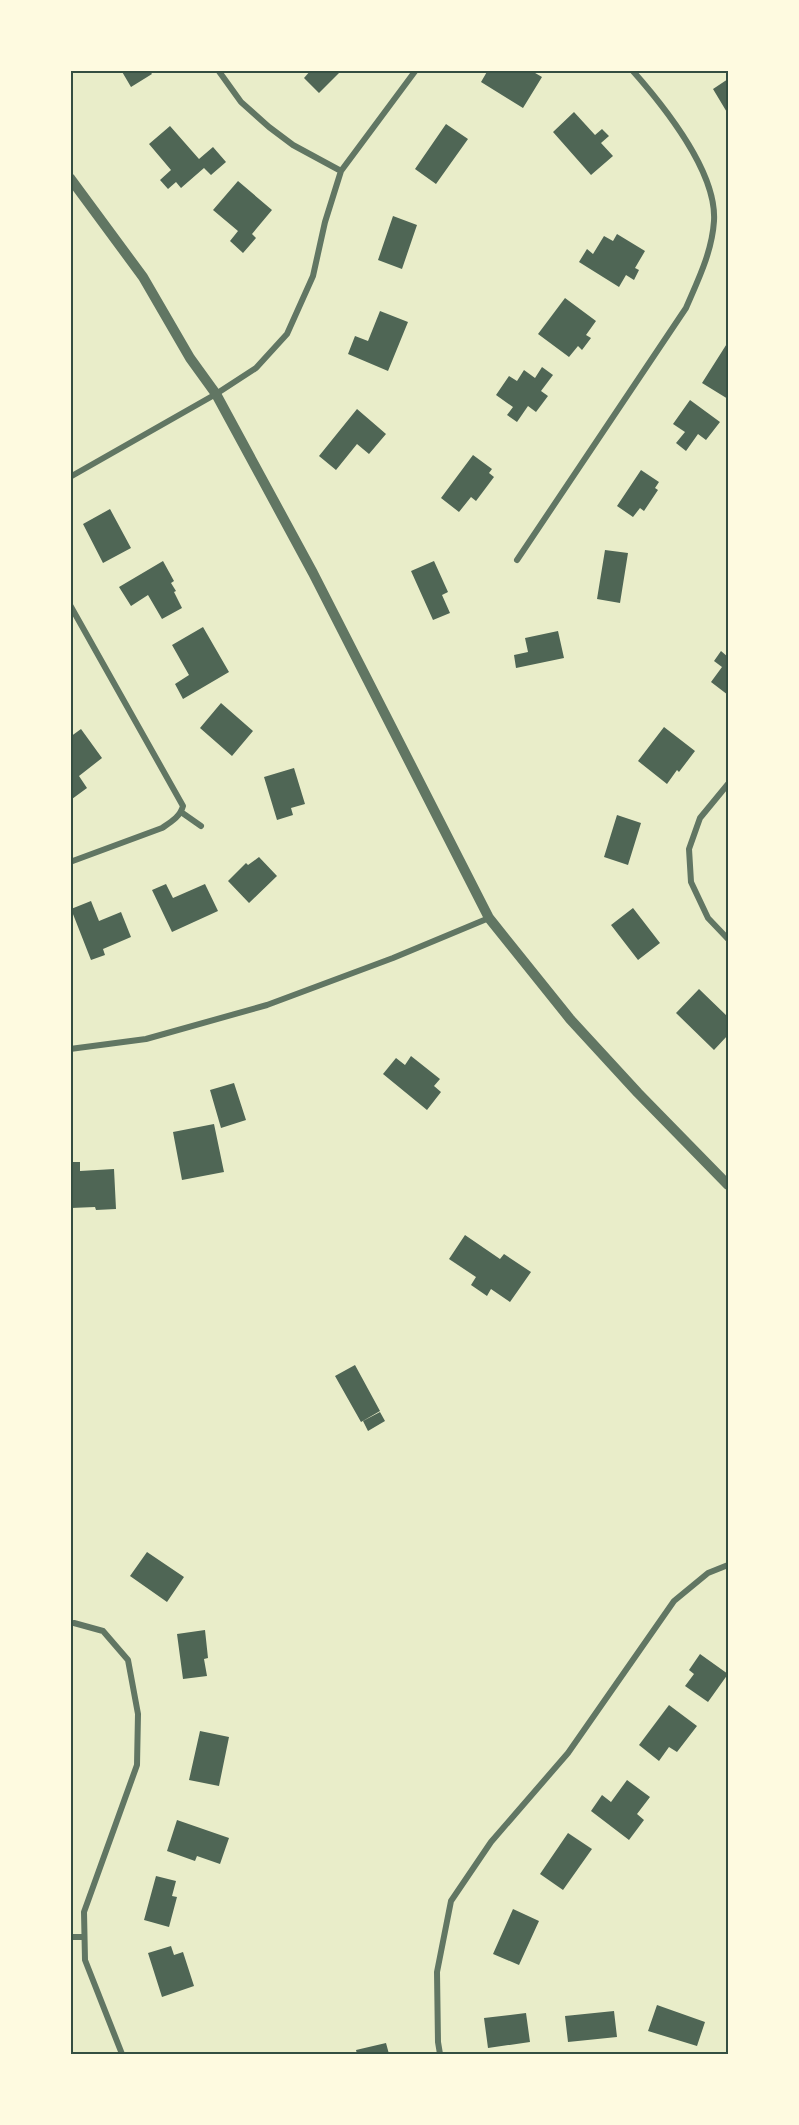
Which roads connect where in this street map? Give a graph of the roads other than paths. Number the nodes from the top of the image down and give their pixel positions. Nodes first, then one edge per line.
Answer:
1 (218, 70) edge
2 (416, 70) edge
3 (632, 70) edge
4 (341, 171) junction
5 (70, 178) edge
6 (216, 394) junction
7 (70, 477) edge
8 (517, 560) dead end
9 (70, 604) edge
10 (729, 784) edge
11 (181, 812) junction
12 (201, 826) dead end
13 (70, 862) edge
14 (489, 918) junction
15 (729, 939) edge
16 (70, 1049) edge
17 (729, 1185) edge
18 (729, 1564) edge
19 (74, 1623) dead end
20 (70, 1937) edge
21 (84, 1937) junction
22 (122, 2055) edge
23 (440, 2055) edge

1 - 4 street
2 - 4 street
3 - 8 street
4 - 6 street
5 - 6 street
6 - 7 street
6 - 14 street
9 - 11 street
10 - 15 street
11 - 12 street
11 - 13 street
14 - 16 street
14 - 17 street
18 - 23 street
19 - 21 street
20 - 21 street
21 - 22 street

